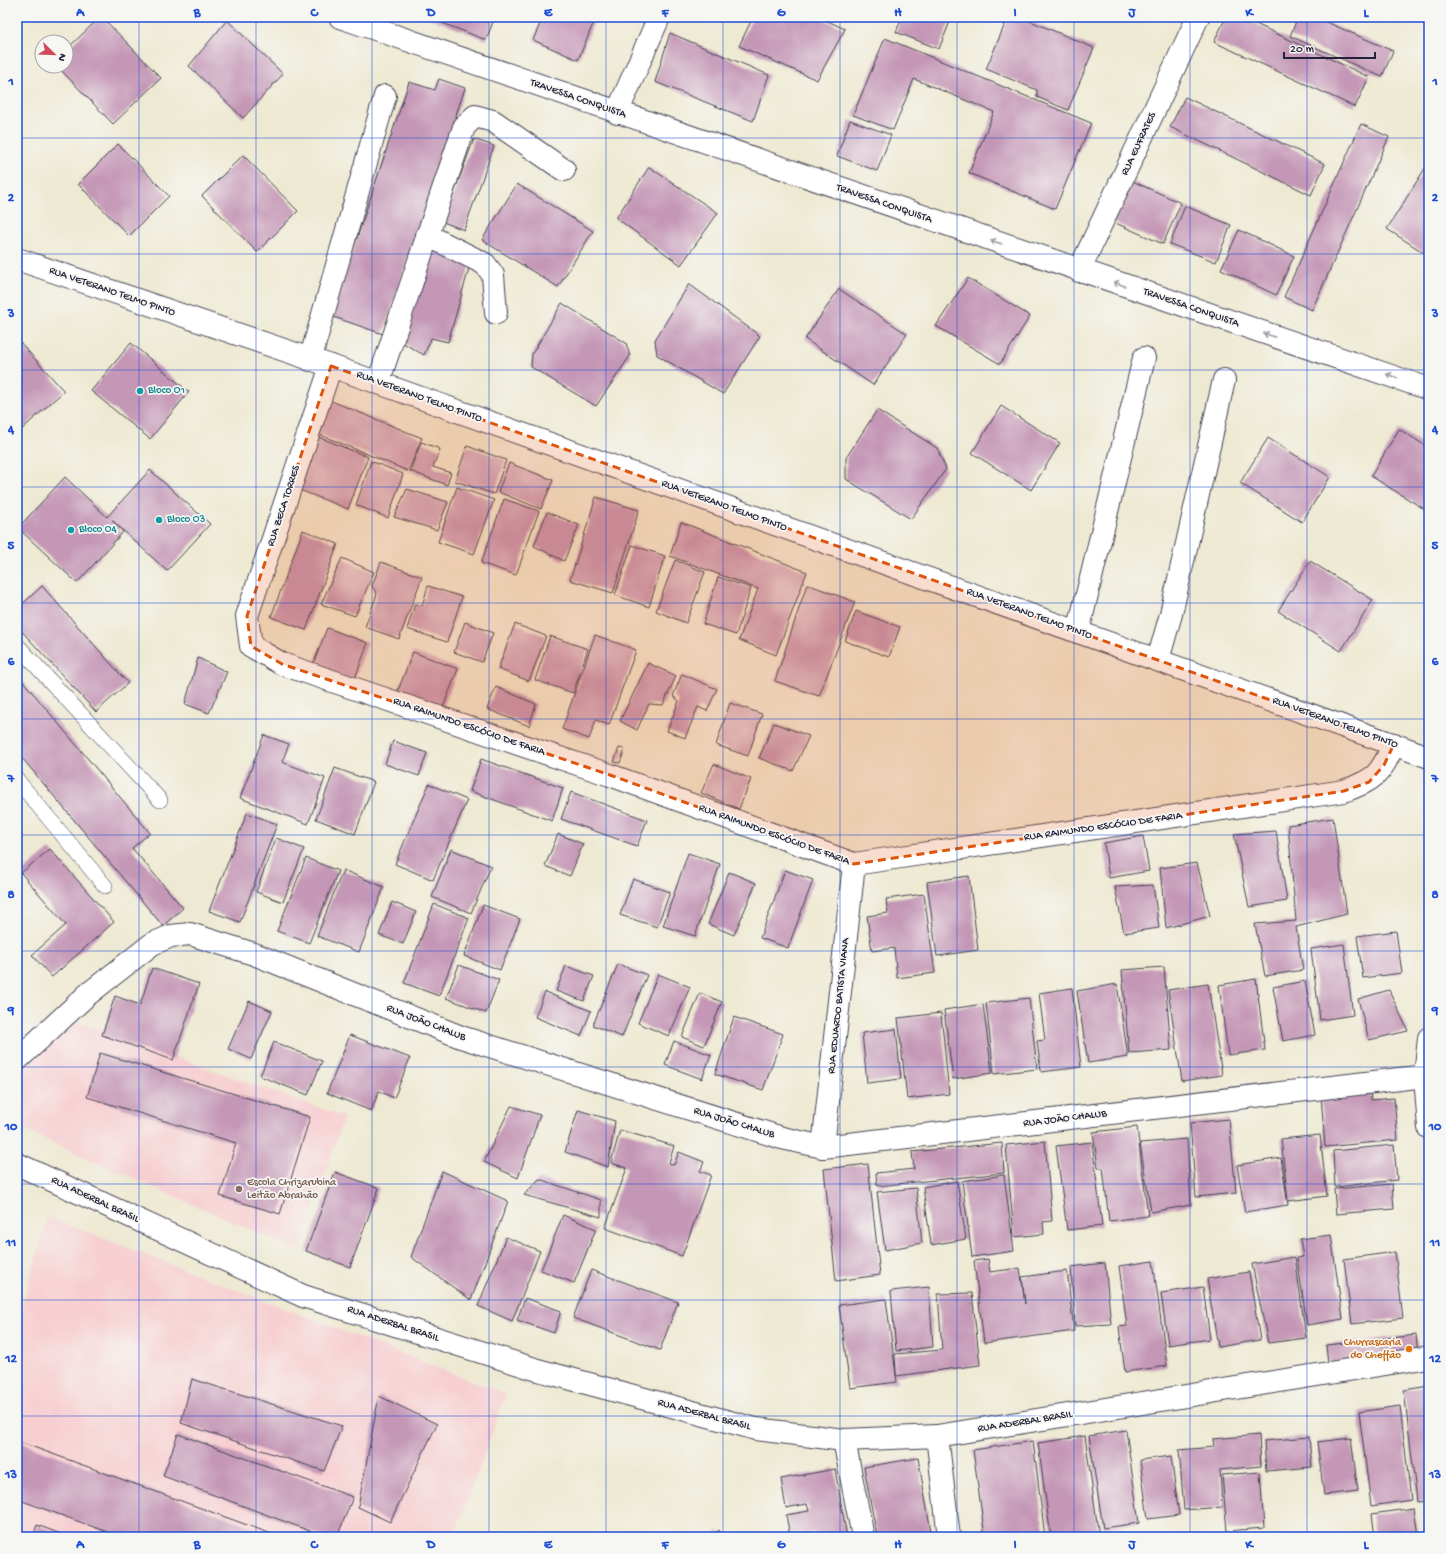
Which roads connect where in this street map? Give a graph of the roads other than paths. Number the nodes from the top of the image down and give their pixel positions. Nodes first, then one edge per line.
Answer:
1 (340, 17) edge
2 (659, 17) edge
3 (1198, 17) edge
4 (385, 96) dead end
5 (617, 113) junction
6 (564, 170) dead end
7 (427, 235) junction
8 (17, 260) edge
9 (1079, 271) junction
10 (496, 313) dead end
11 (1144, 358) dead end
12 (310, 360) junction
13 (331, 366) junction
14 (1224, 380) dead end
15 (378, 383) junction
16 (1429, 389) edge
17 (1078, 632) junction
18 (17, 645) edge
19 (251, 646) joint
20 (1158, 660) junction
21 (1394, 744) junction
22 (1429, 757) edge
23 (17, 780) edge
24 (160, 800) dead end
25 (854, 864) junction
26 (105, 886) dead end
27 (1429, 1038) edge
28 (17, 1060) edge
29 (1425, 1076) junction
30 (1429, 1128) edge
31 (823, 1147) junction
32 (17, 1164) edge
33 (1429, 1357) edge
34 (937, 1436) junction
35 (844, 1440) junction
36 (863, 1537) edge
37 (949, 1537) edge

1 - 5 street, TRAVESSA CONQUISTA
2 - 5 street
3 - 9 street, RUA EUFRATES
4 - 12 street
9 -> 5 street, TRAVESSA CONQUISTA
6 - 7 street
7 - 10 street
7 - 15 street
8 - 12 street, RUA VETERANO TELMO PINTO
16 -> 9 street, TRAVESSA CONQUISTA
11 - 17 street
12 - 13 street, RUA VETERANO TELMO PINTO
13 - 15 street, RUA VETERANO TELMO PINTO
13 - 19 street, RUA ZECA TORRES
14 - 20 street
15 - 17 street, RUA VETERANO TELMO PINTO
17 - 20 street, RUA VETERANO TELMO PINTO
18 - 24 lane
19 - 25 street, RUA RAIMUNDO ESCÓCIO DE FARIA
20 - 21 street, RUA VETERANO TELMO PINTO
21 - 22 street, RUA VETERANO TELMO PINTO
21 - 25 street, RUA RAIMUNDO ESCÓCIO DE FARIA
23 - 26 lane
25 - 31 street, RUA EDUARDO BATISTA VIANA
27 - 29 street
28 - 31 street, RUA JOÃO CHALUB
29 - 30 street
29 - 31 street, RUA JOÃO CHALUB
32 - 35 street, RUA ADERBAL BRASIL
33 - 34 street, RUA ADERBAL BRASIL
34 - 35 street, RUA ADERBAL BRASIL
34 - 37 street
35 - 36 street

